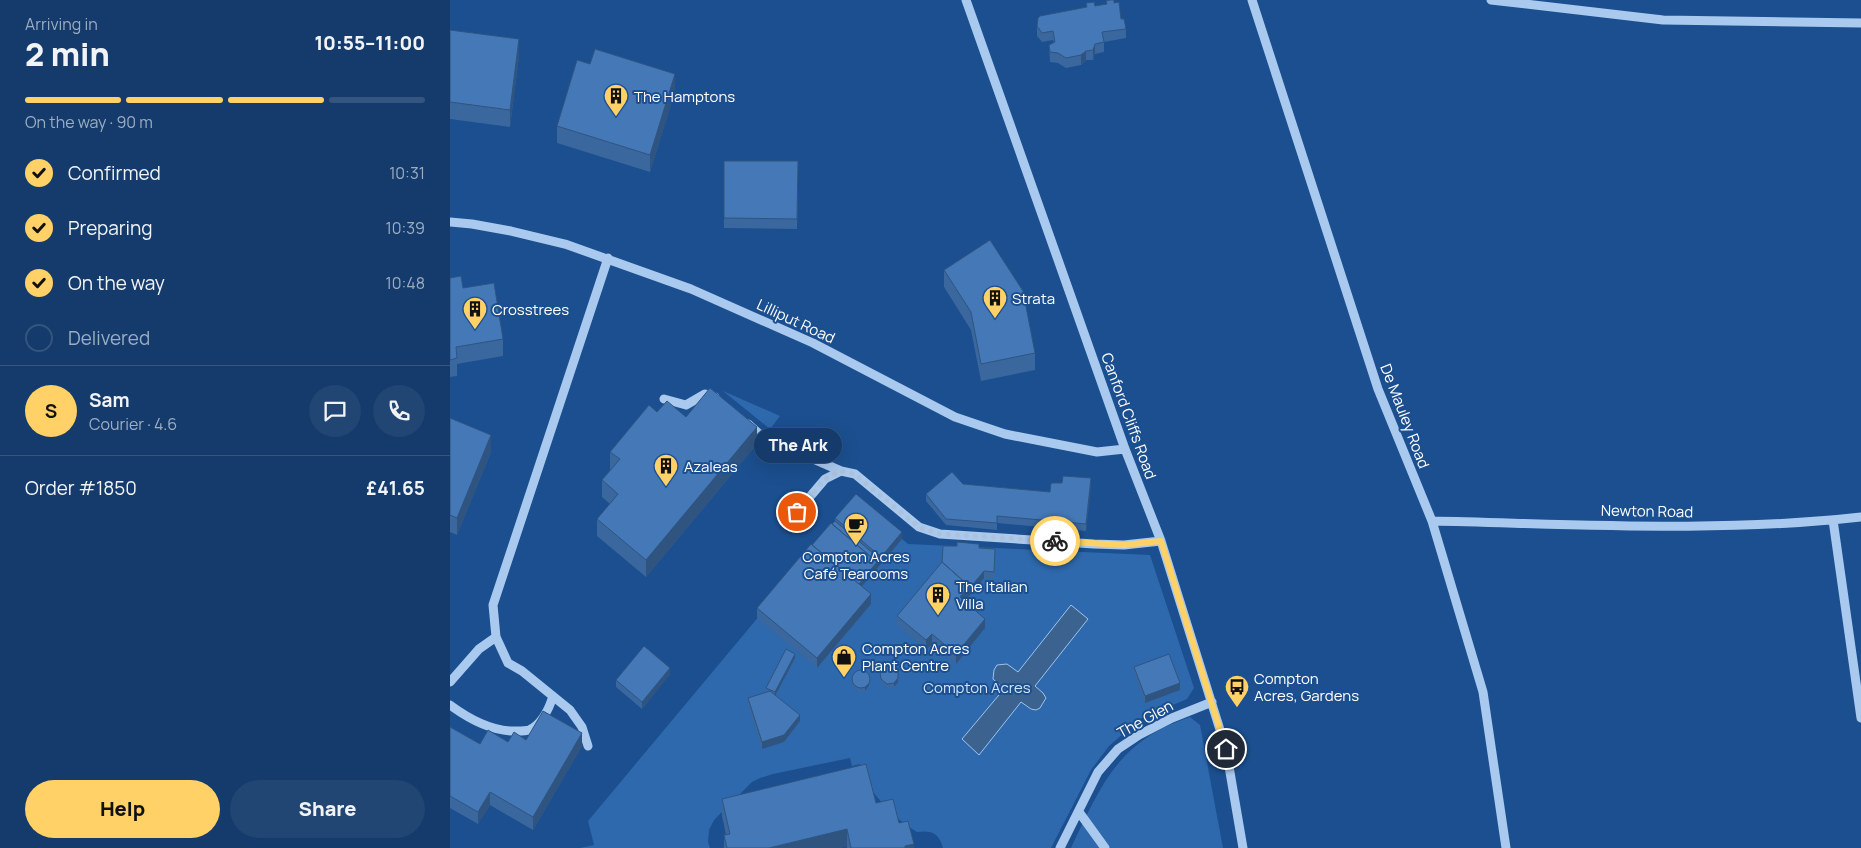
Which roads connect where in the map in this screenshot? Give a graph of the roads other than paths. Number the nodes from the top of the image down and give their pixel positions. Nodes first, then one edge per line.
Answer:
1 (968, 0) edge
2 (1252, 0) edge
3 (1491, 0) edge
4 (1861, 23) edge
5 (450, 222) edge
6 (608, 258) junction
7 (664, 399) dead end
8 (723, 403) edge
9 (743, 420) edge
10 (1126, 449) junction
11 (841, 471) junction
12 (797, 512) dead end
13 (1861, 518) edge
14 (1833, 520) junction
15 (1432, 521) junction
16 (1161, 541) junction
17 (496, 637) junction
18 (450, 682) edge
19 (553, 696) junction
20 (1212, 702) junction
21 (450, 705) edge
22 (1861, 718) edge
23 (588, 746) dead end
24 (1079, 812) junction
25 (1060, 848) edge
26 (1105, 848) edge
27 (1243, 848) edge
28 (1506, 848) edge

1 - 10 street, Canford Cliffs Road
2 - 15 street, De Mauley Road
3 - 4 street
5 - 6 street, Lilliput Road
6 - 10 street, Lilliput Road
6 - 17 street
7 - 8 street
9 - 11 street
10 - 16 street, Canford Cliffs Road
11 - 12 street
11 - 16 street
13 - 14 street, Newton Road
14 - 15 street, Newton Road
14 - 22 street
15 - 28 street, De Mauley Road
16 - 20 street, Canford Cliffs Road
17 - 18 street
17 - 19 street
19 - 21 street
19 - 23 street
20 - 24 street, The Glen
20 - 27 street, Canford Cliffs Road
24 - 25 street, The Glen
24 - 26 street

